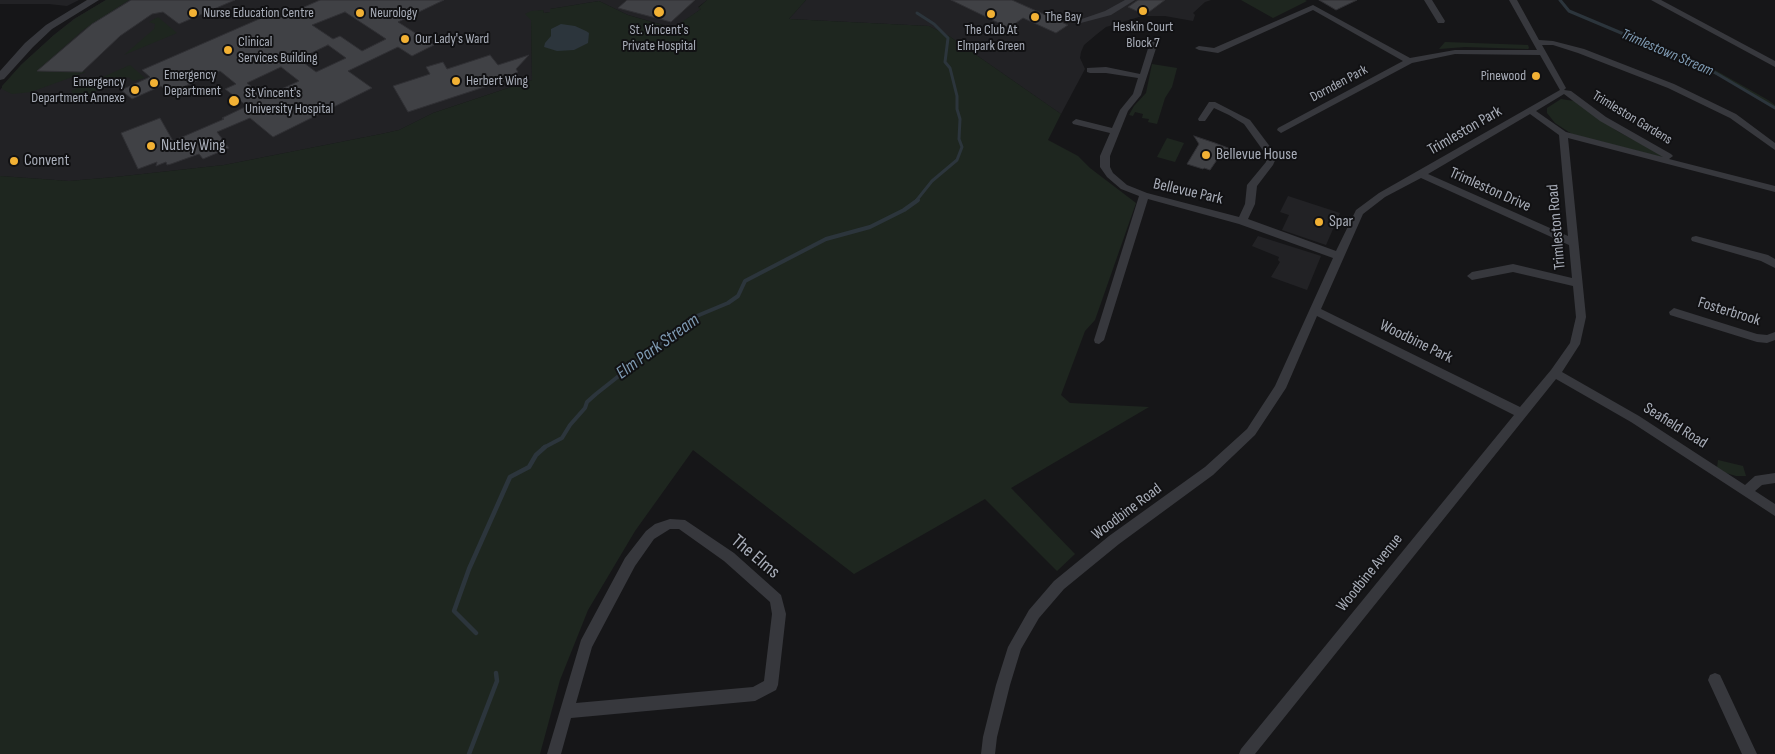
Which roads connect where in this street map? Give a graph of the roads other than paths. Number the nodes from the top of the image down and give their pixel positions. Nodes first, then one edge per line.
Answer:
1 (94, 0) edge
2 (1131, 0) edge
3 (1428, 0) edge
4 (1513, 0) edge
5 (1655, 0) edge
6 (1442, 21) dead end
7 (1078, 22) dead end
8 (1151, 42) dead end
9 (1536, 42) junction
10 (1199, 48) dead end
11 (1542, 53) junction
12 (1409, 61) junction
13 (1775, 64) edge
14 (1090, 70) dead end
15 (2, 73) edge
16 (1144, 77) junction
17 (1564, 91) junction
18 (1530, 110) junction
19 (1202, 119) dead end
20 (1076, 122) dead end
21 (1281, 130) dead end
22 (1114, 132) junction
23 (1563, 134) junction
24 (1775, 146) edge
25 (1683, 164) junction
26 (1421, 174) junction
27 (1775, 189) edge
28 (1144, 195) junction
29 (1242, 221) junction
30 (1696, 240) dead end
31 (1574, 244) junction
32 (1339, 256) junction
33 (1775, 264) edge
34 (1472, 276) dead end
35 (1577, 283) junction
36 (1316, 311) junction
37 (1673, 312) dead end
38 (1775, 336) edge
39 (1099, 340) dead end
40 (1555, 373) junction
41 (1522, 413) junction
42 (1775, 478) edge
43 (1746, 492) junction
44 (1775, 511) edge
45 (1715, 680) dead end
46 (566, 711) junction
47 (554, 754) edge
48 (988, 754) edge
49 (1246, 754) edge
50 (1750, 754) edge

1 - 15 street
2 - 7 street
3 - 6 street
4 - 9 street, Trimleston Gardens
5 - 13 street
8 - 16 street
9 - 11 street, Trimleston Gardens
9 - 24 street
10 - 12 street, Dornden Park
11 - 12 street, Dornden Park
11 - 17 street, Trimleston Gardens
12 - 21 street, Dornden Park
14 - 16 street
16 - 22 street
17 - 18 street, Trimleston Park
17 - 25 street, Trimleston Gardens
18 - 23 street
18 - 26 street, Trimleston Park
19 - 29 street
20 - 22 street
22 - 28 street
23 - 25 street, Trimleston Gardens
23 - 31 street, Trimleston Road
25 - 27 street, Trimleston Gardens
26 - 31 street, Trimleston Drive
26 - 32 street, Trimleston Park
28 - 29 street, Bellevue Park
28 - 39 street, Bellevue Park
29 - 32 street, Bellevue Park
30 - 33 street
31 - 35 street, Trimleston Road
32 - 36 street
34 - 35 street
35 - 40 street, Trimleston Road
36 - 41 street, Woodbine Park
36 - 48 street, Woodbine Road
37 - 38 street, Fosterbrook
40 - 41 street
40 - 43 street, Seafield Road
41 - 49 street, Woodbine Avenue
42 - 43 street
43 - 44 street, Seafield Road
45 - 50 street
46 - 46 street, The Elms
46 - 47 street, The Elms

